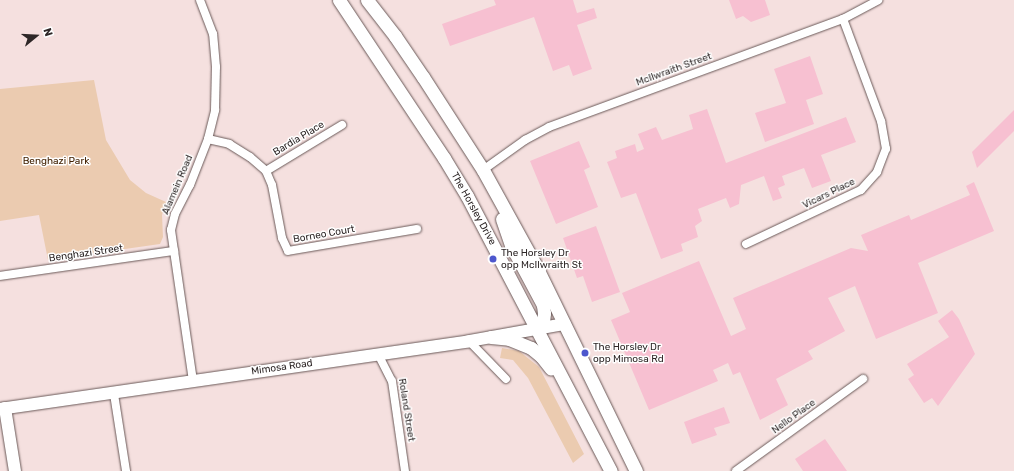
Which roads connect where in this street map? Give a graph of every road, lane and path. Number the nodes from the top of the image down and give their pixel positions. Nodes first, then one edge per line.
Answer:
1 (200, 0) edge
2 (339, 0) edge
3 (367, 0) edge
4 (878, 0) edge
5 (843, 19) junction
6 (342, 125) dead end
7 (208, 139) junction
8 (483, 170) junction
9 (266, 171) junction
10 (417, 229) dead end
11 (746, 244) dead end
12 (174, 251) junction
13 (0, 276) edge
14 (564, 324) junction
15 (537, 330) junction
16 (491, 337) junction
17 (469, 341) junction
18 (378, 354) junction
19 (506, 379) dead end
20 (863, 379) dead end
21 (193, 381) junction
22 (114, 394) junction
23 (3, 409) edge
24 (593, 436) junction
25 (15, 471) edge
26 (126, 471) edge
27 (405, 471) edge
28 (611, 471) edge
29 (636, 471) edge
30 (736, 471) edge

1 - 7 street, Alamein Road
2 - 15 main road, The Horsley Drive
3 - 8 main road
4 - 5 street, McIlwraith Street
5 - 8 street, McIlwraith Street
5 - 11 street, Vicars Place
6 - 9 street, Bardia Place
7 - 9 street, Borneo Court
7 - 12 street, Alamein Road
8 - 14 main road
8 - 15 main road
9 - 10 street, Borneo Court
12 - 13 street, Benghazi Street
12 - 21 street, Alamein Road
14 - 15 main road, Mimosa Road
14 - 29 main road
15 - 16 main road, Mimosa Road
15 - 24 main road, The Horsley Drive
16 - 17 main road, Mimosa Road
16 - 24 main road
17 - 18 main road, Mimosa Road
17 - 19 street
18 - 21 main road, Mimosa Road
18 - 27 street, Roland Street
20 - 30 street, Nello Place
21 - 22 main road, Mimosa Road
22 - 23 main road, Mimosa Road
22 - 26 street
23 - 25 main road
24 - 28 main road, The Horsley Drive

